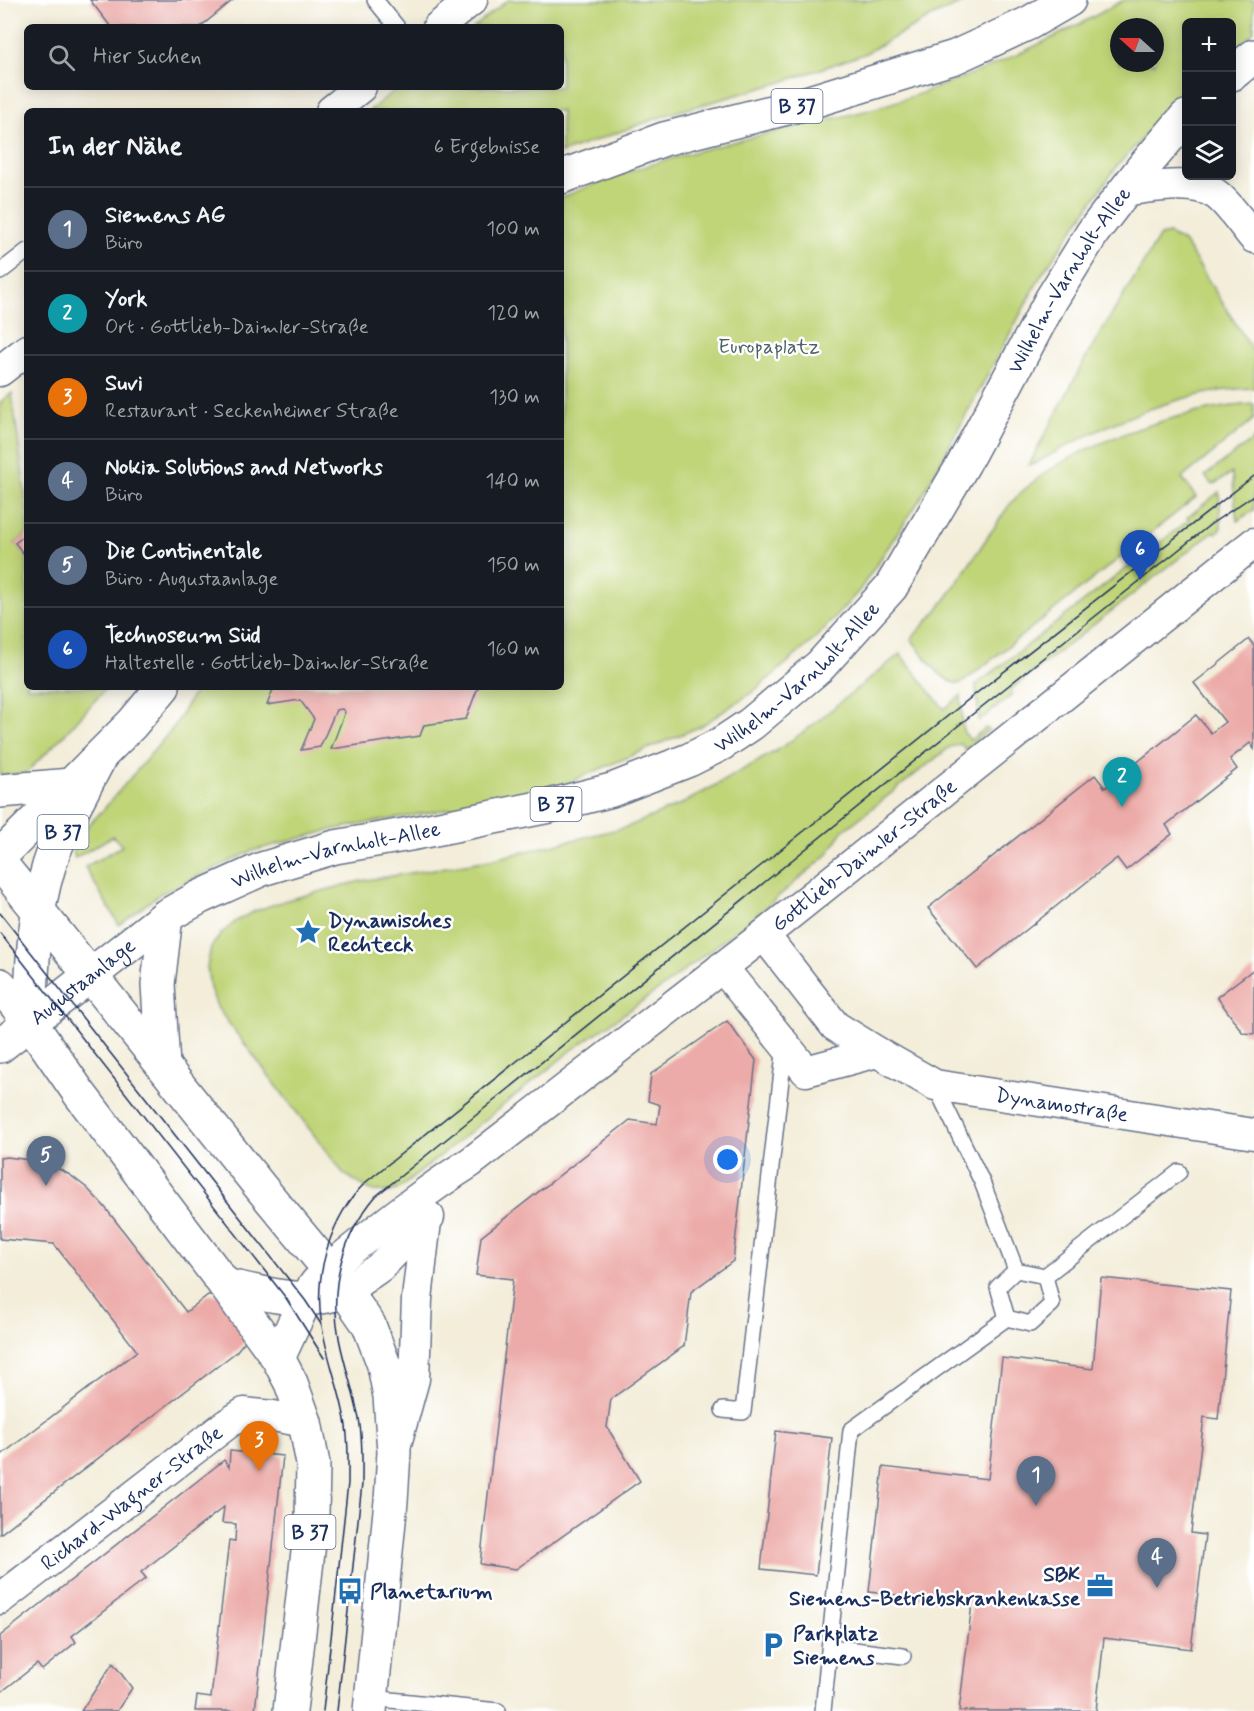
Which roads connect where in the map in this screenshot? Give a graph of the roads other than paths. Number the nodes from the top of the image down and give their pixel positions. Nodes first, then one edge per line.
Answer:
1 (375, 0) edge
2 (472, 0) edge
3 (1069, 0) edge
4 (395, 24) edge
5 (442, 24) edge
6 (1254, 56) edge
7 (1234, 72) edge
8 (357, 90) edge
9 (335, 108) edge
10 (1182, 122) edge
11 (564, 176) edge
12 (1217, 185) edge
13 (1124, 191) junction
14 (1254, 238) edge
15 (24, 253) edge
16 (0, 272) edge
17 (24, 352) edge
18 (0, 371) edge
19 (1254, 543) edge
20 (160, 690) edge
21 (100, 756) junction
22 (71, 785) junction
23 (0, 791) edge
24 (0, 856) edge
25 (0, 863) edge
26 (38, 912) junction
27 (166, 916) junction
28 (764, 935) junction
29 (722, 967) junction
30 (89, 975) junction
31 (0, 984) edge
32 (30, 1022) junction
33 (836, 1026) junction
34 (0, 1046) edge
35 (785, 1046) junction
36 (877, 1052) junction
37 (828, 1065) junction
38 (163, 1066) junction
39 (935, 1085) junction
40 (1254, 1134) edge
41 (471, 1162) junction
42 (1179, 1172) dead end
43 (426, 1221) junction
44 (1016, 1270) junction
45 (1045, 1276) junction
46 (338, 1280) junction
47 (225, 1285) junction
48 (305, 1300) junction
49 (1007, 1318) junction
50 (278, 1358) junction
51 (723, 1410) dead end
52 (305, 1422) junction
53 (394, 1452) junction
54 (0, 1599) edge
55 (830, 1647) junction
56 (903, 1656) dead end
57 (371, 1704) edge
58 (290, 1711) edge
59 (498, 1711) edge
60 (823, 1711) edge

1 - 4 lane
2 - 5 street
3 - 11 main road, B 37
6 - 7 main road
8 - 9 street
10 - 13 main road, Wilhelm-Varnholt-Allee / B 37
12 - 13 street
12 - 14 street
13 - 27 main road, Wilhelm-Varnholt-Allee / B 37
15 - 16 lane
17 - 18 street
19 - 28 street, Gottlieb-Daimler-Straße
20 - 21 main road, B 37
21 - 22 main road, B 37
21 - 26 main road, B 37
22 - 23 main road
22 - 24 main road, B 37
25 - 26 main road
26 - 30 main road
26 - 32 main road, B 37
27 - 30 main road, Augustaanlage
27 - 38 main road
28 - 29 street, Gottlieb-Daimler-Straße
28 - 33 street, Dynamostraße
29 - 35 street
29 - 41 street, Gottlieb-Daimler-Straße
30 - 32 main road, Augustaanlage
30 - 38 main road
31 - 32 main road, B 37
32 - 34 main road, Augustaanlage
32 - 47 main road, B 37
33 - 36 street, Dynamostraße
33 - 37 street
35 - 37 street
35 - 51 lane
36 - 37 street
36 - 39 street, Dynamostraße
38 - 46 main road
39 - 40 street, Dynamostraße
39 - 44 lane
41 - 43 street, Gottlieb-Daimler-Straße
41 - 46 street, Gottlieb-Daimler-Straße
42 - 45 lane
43 - 46 street, Gottlieb-Daimler-Straße
43 - 53 street
44 - 45 lane
44 - 49 lane
45 - 49 lane
46 - 48 main road
46 - 53 main road
47 - 48 main road
47 - 50 main road, B 37
48 - 50 main road
49 - 55 lane
50 - 52 main road, B 37
52 - 54 street, Richard-Wagner-Straße
52 - 58 main road, B 37
53 - 57 main road
55 - 56 lane
55 - 60 lane
57 - 59 lane

